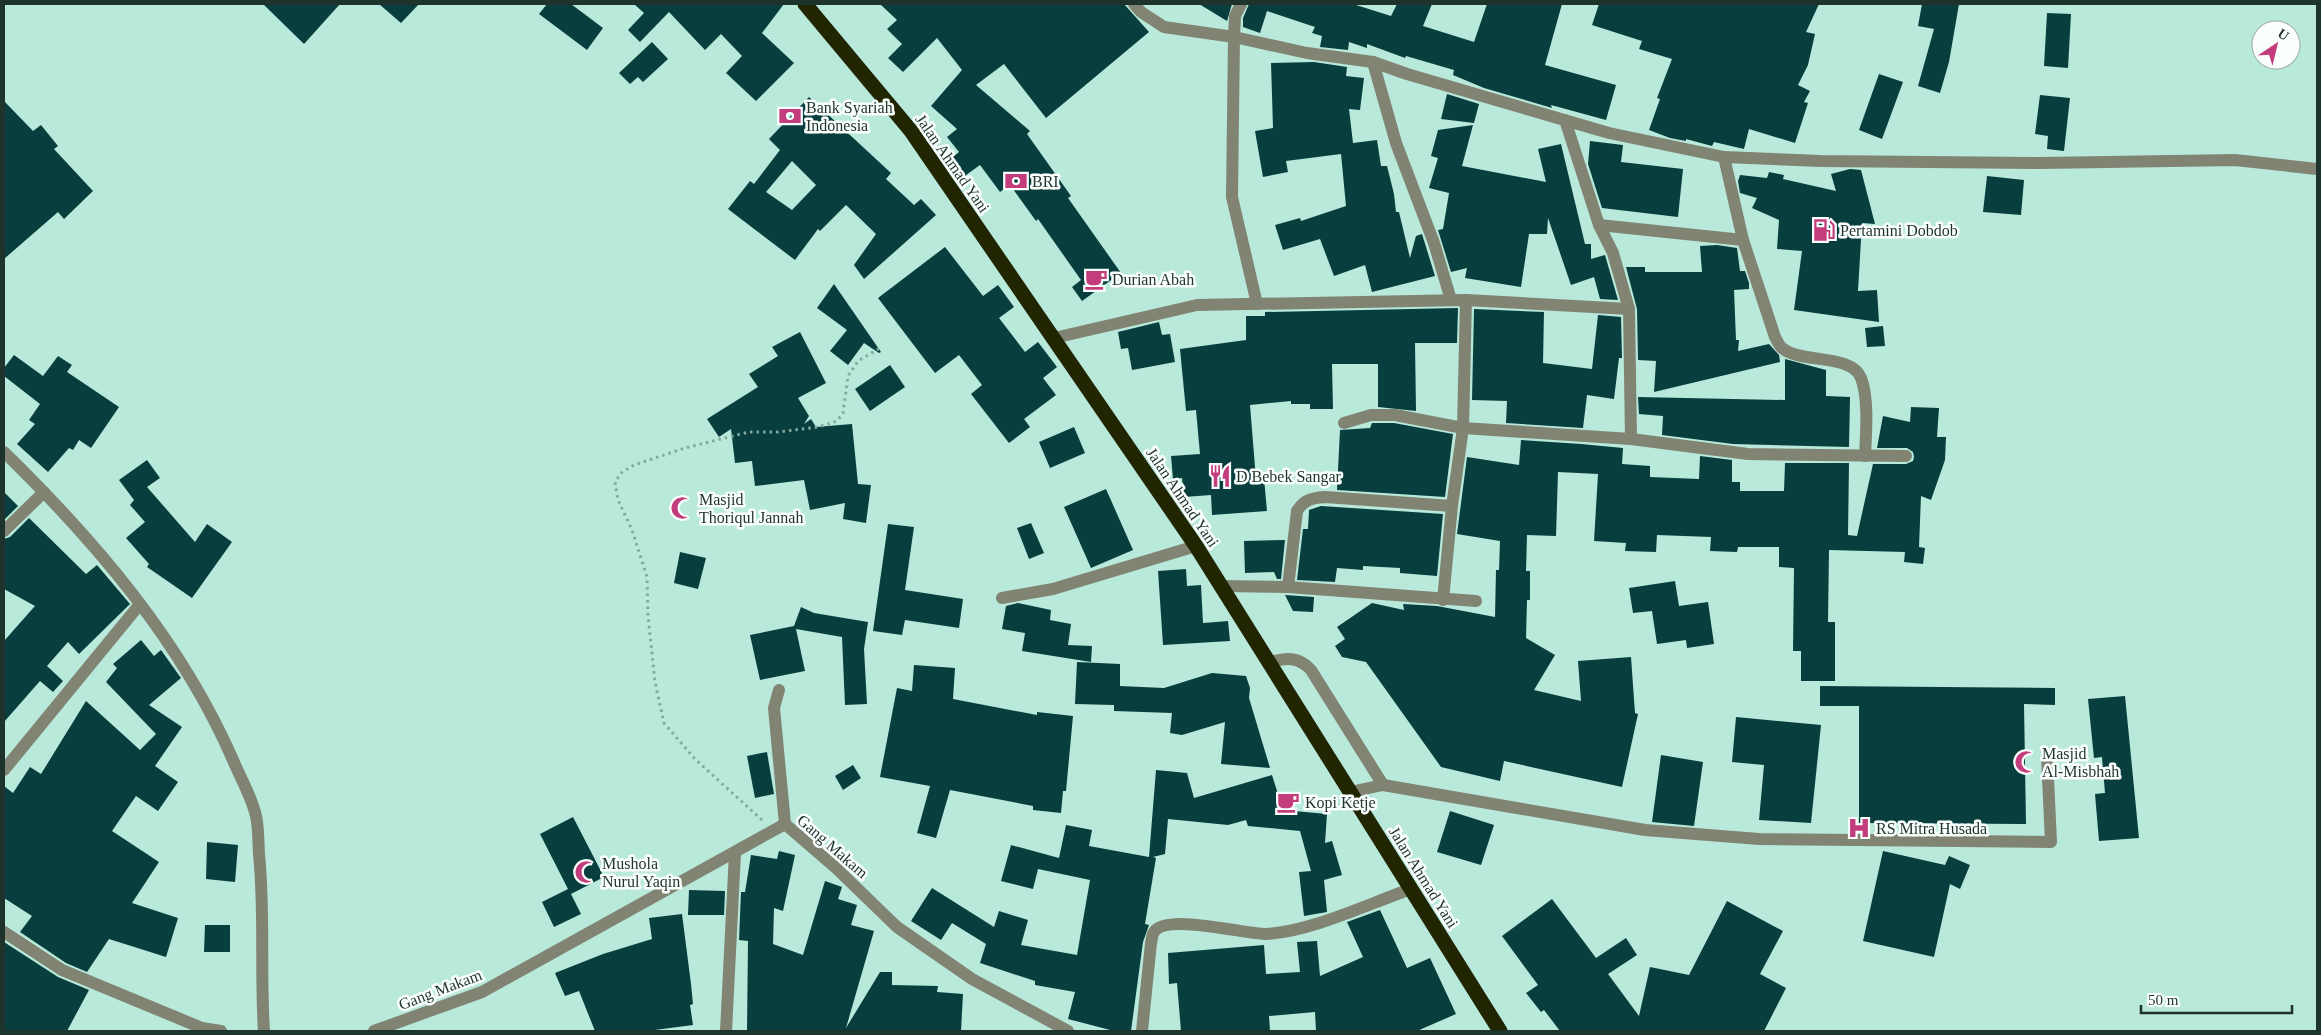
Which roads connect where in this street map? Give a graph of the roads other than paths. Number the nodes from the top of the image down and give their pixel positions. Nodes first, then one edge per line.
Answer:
1 (806, 4) edge
2 (1134, 4) edge
3 (1241, 4) edge
4 (1234, 37) junction
5 (1373, 62) junction
6 (1565, 120) junction
7 (1724, 158) junction
8 (2317, 170) edge
9 (1599, 225) junction
10 (1743, 240) junction
11 (1451, 300) junction
12 (1466, 300) junction
13 (1257, 304) junction
14 (1629, 310) junction
15 (1054, 338) junction
16 (1344, 424) dead end
17 (1463, 428) junction
18 (1631, 440) junction
19 (4, 452) edge
20 (1866, 456) junction
21 (1906, 456) dead end
22 (44, 492) junction
23 (1452, 506) junction
24 (4, 531) edge
25 (1196, 546) junction
26 (1220, 586) junction
27 (1288, 587) junction
28 (1002, 598) dead end
29 (1443, 600) junction
30 (1476, 601) dead end
31 (140, 604) junction
32 (1269, 662) junction
33 (779, 690) dead end
34 (2047, 757) dead end
35 (4, 770) edge
36 (1383, 785) junction
37 (1350, 792) junction
38 (780, 827) junction
39 (735, 852) junction
40 (1411, 888) junction
41 (4, 932) edge
42 (220, 1031) edge
43 (264, 1031) edge
44 (374, 1031) edge
45 (726, 1031) edge
46 (1067, 1031) edge
47 (1142, 1031) edge
48 (1500, 1031) edge

1 - 15 highway, Jalan Ahmad Yani
2 - 4 street
3 - 4 street
4 - 5 street
4 - 13 street
5 - 6 street
5 - 11 street
6 - 7 street
6 - 9 street
7 - 8 street
7 - 10 street
9 - 10 street
9 - 14 street
10 - 20 street
11 - 12 street
11 - 13 street
12 - 14 street
12 - 17 street
13 - 15 street
14 - 18 street
15 - 25 highway, Jalan Ahmad Yani
16 - 17 street
17 - 18 street
17 - 23 street
18 - 20 street
19 - 22 street
20 - 21 street
22 - 24 street
22 - 31 street
23 - 27 street
23 - 29 street
25 - 26 highway, Jalan Ahmad Yani
25 - 28 street
26 - 27 street
26 - 32 highway, Jalan Ahmad Yani
27 - 29 street
29 - 30 street
31 - 35 street
31 - 43 street
32 - 36 street
32 - 37 highway, Jalan Ahmad Yani
33 - 38 street
34 - 36 street
36 - 37 street
37 - 40 highway, Jalan Ahmad Yani
38 - 39 street, Gang Makam
38 - 46 street, Gang Makam
39 - 44 street, Gang Makam
39 - 45 street
40 - 47 street
40 - 48 highway, Jalan Ahmad Yani
41 - 42 street

